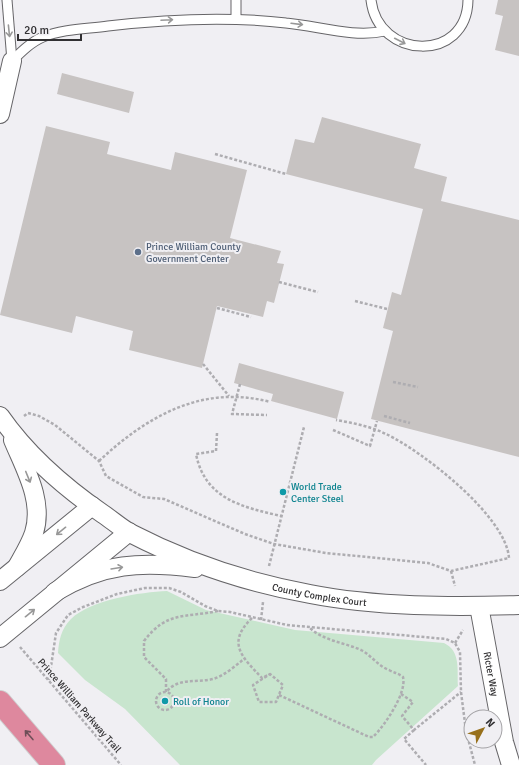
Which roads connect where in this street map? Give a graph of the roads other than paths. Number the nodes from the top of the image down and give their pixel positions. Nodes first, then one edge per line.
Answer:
1 (7, 0) edge
2 (236, 0) edge
3 (371, 0) edge
4 (468, 0) edge
5 (236, 19) junction
6 (385, 31) junction
7 (12, 61) junction
8 (0, 114) edge
9 (4, 422) edge
10 (92, 506) junction
11 (129, 532) junction
12 (17, 567) junction
13 (222, 571) junction
14 (0, 581) edge
15 (56, 592) junction
16 (519, 605) edge
17 (479, 606) junction
18 (0, 638) edge
19 (0, 702) edge
20 (54, 765) edge
21 (511, 765) edge

1 -> 7 lane
2 - 5 lane
3 - 6 lane
6 -> 4 lane
5 -> 6 lane
7 -> 5 lane
7 - 8 street
9 - 10 street, County Complex Court
9 -> 12 street
10 - 11 street, County Complex Court
10 -> 12 street
11 - 13 street, County Complex Court
11 - 15 street
12 - 14 street
15 -> 13 street
13 - 17 street, County Complex Court
18 -> 15 street
16 - 17 street, County Complex Court
17 - 21 street, Ricter Way
20 -> 19 highway

